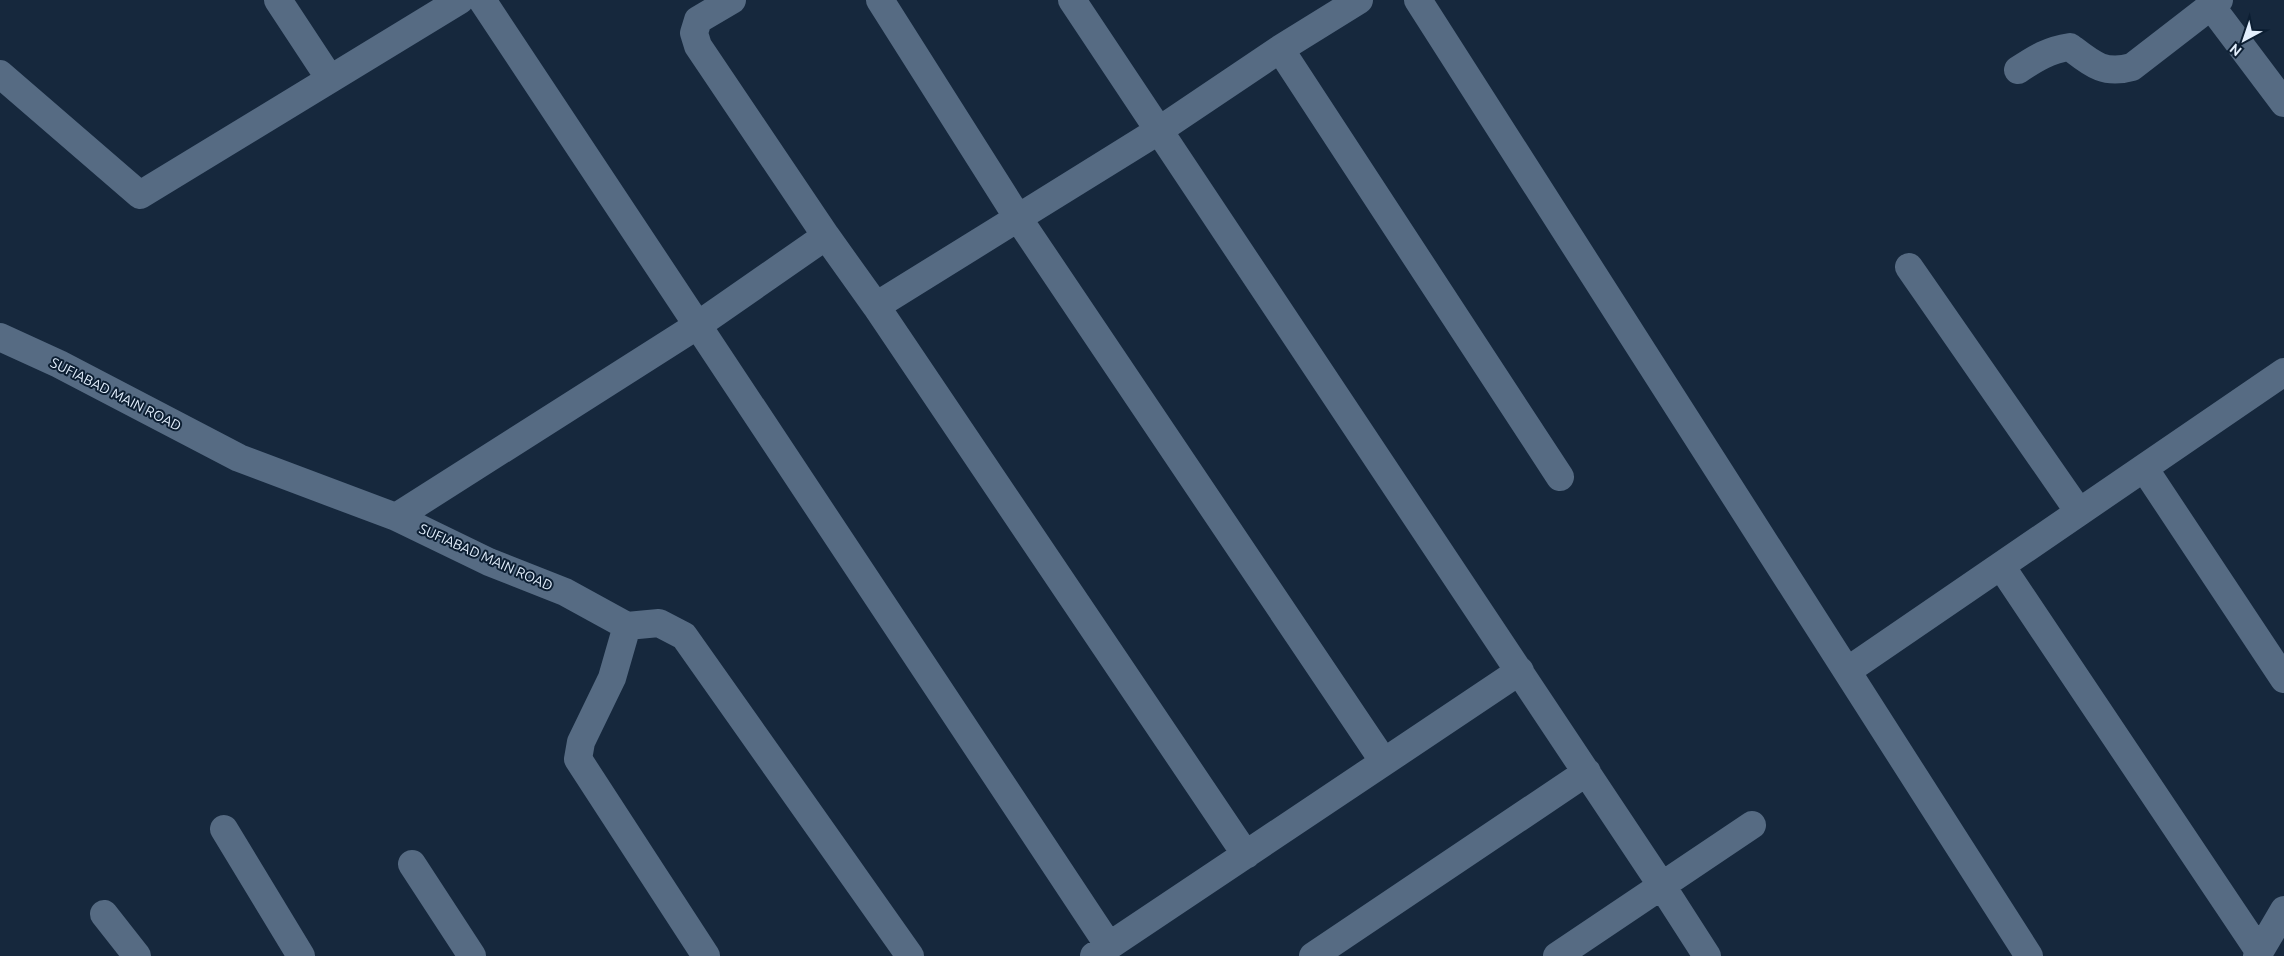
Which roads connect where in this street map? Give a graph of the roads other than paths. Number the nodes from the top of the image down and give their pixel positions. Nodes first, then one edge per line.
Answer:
1 (278, 0) edge
2 (460, 0) edge
3 (482, 0) edge
4 (732, 0) edge
5 (880, 0) edge
6 (1072, 0) edge
7 (1359, 0) edge
8 (1418, 0) edge
9 (2215, 3) edge
10 (1280, 49) junction
11 (2018, 70) dead end
12 (0, 74) edge
13 (330, 79) junction
14 (2284, 103) edge
15 (1158, 131) junction
16 (1018, 218) junction
17 (826, 236) junction
18 (1909, 267) dead end
19 (876, 306) junction
20 (698, 325) junction
21 (0, 337) edge
22 (2284, 372) edge
23 (2144, 468) junction
24 (1560, 477) dead end
25 (2079, 512) junction
26 (396, 517) junction
27 (2001, 566) junction
28 (627, 626) junction
29 (1520, 671) junction
30 (1847, 671) junction
31 (2284, 679) edge
32 (1384, 762) junction
33 (1587, 772) junction
34 (1752, 825) dead end
35 (224, 829) dead end
36 (1246, 855) junction
37 (412, 864) dead end
38 (1662, 886) junction
39 (2284, 910) edge
40 (104, 914) dead end
41 (1102, 951) edge
42 (2258, 953) edge
43 (137, 956) edge
44 (301, 956) edge
45 (472, 956) edge
46 (706, 956) edge
47 (910, 956) edge
48 (1313, 956) edge
49 (1557, 956) edge
50 (1707, 956) edge
51 (2030, 956) edge

1 - 13 street
2 - 13 street
3 - 20 street
4 - 17 street
5 - 16 street
6 - 15 street
7 - 10 street
8 - 30 street
9 - 11 street
9 - 14 street
10 - 15 street
10 - 24 street
12 - 13 street
15 - 16 street
15 - 29 street
16 - 19 street
16 - 32 street
17 - 19 street
17 - 20 street
18 - 25 street
19 - 36 street
20 - 26 street
20 - 41 street
21 - 26 street, SUFIABAD MAIN ROAD
22 - 23 street
23 - 25 street
23 - 31 street
25 - 27 street
26 - 28 street, SUFIABAD MAIN ROAD
27 - 30 street
27 - 42 street
28 - 46 street
28 - 47 street
29 - 32 street
29 - 33 street
30 - 51 street
32 - 36 street
33 - 38 street
33 - 48 street
34 - 38 street
35 - 44 street
36 - 41 street
37 - 45 street
38 - 49 street
38 - 50 street
39 - 42 street
40 - 43 street

